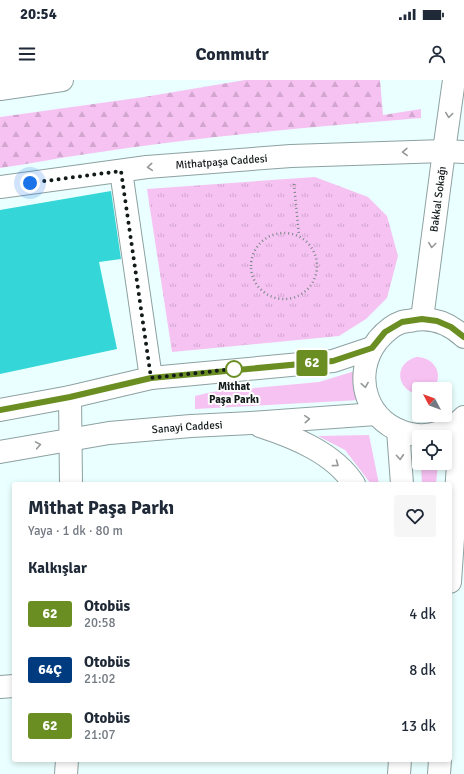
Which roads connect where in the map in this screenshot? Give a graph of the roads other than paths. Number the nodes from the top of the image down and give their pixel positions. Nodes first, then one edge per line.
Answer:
1 (62, 80) edge
2 (454, 80) edge
3 (0, 89) edge
4 (454, 151) edge
5 (121, 171) junction
6 (0, 187) edge
7 (422, 319) junction
8 (464, 337) edge
9 (372, 348) junction
10 (151, 378) junction
11 (70, 397) junction
12 (0, 410) edge
13 (376, 414) junction
14 (463, 419) edge
15 (251, 423) junction
16 (398, 430) junction
17 (71, 439) junction
18 (0, 452) edge
19 (71, 482) edge
20 (353, 482) edge
21 (402, 482) edge
22 (452, 557) edge
23 (12, 686) edge
24 (0, 687) edge
25 (67, 762) edge
26 (400, 762) edge
27 (440, 762) edge
28 (66, 774) edge
29 (399, 774) edge
30 (439, 774) edge

1 - 3 main road
2 -> 4 main road, Bakkal Sokağı
4 -> 5 main road, Mithatpaşa Caddesi
4 -> 7 main road, Bakkal Sokağı
5 - 6 main road, Mithatpaşa Caddesi
5 - 10 main road
7 - 8 main road
7 - 9 main road
9 - 10 main road
9 -> 13 main road
10 - 11 main road
11 - 12 main road
11 - 17 main road
15 -> 13 main road, Sanayi Caddesi
13 - 16 main road
14 - 16 main road
14 - 22 main road
15 - 17 main road, Sanayi Caddesi
15 -> 20 main road
16 -> 21 main road
18 -> 17 main road, Sanayi Caddesi
17 - 19 main road
23 - 24 main road
25 - 28 main road
26 - 29 main road
27 - 30 main road

